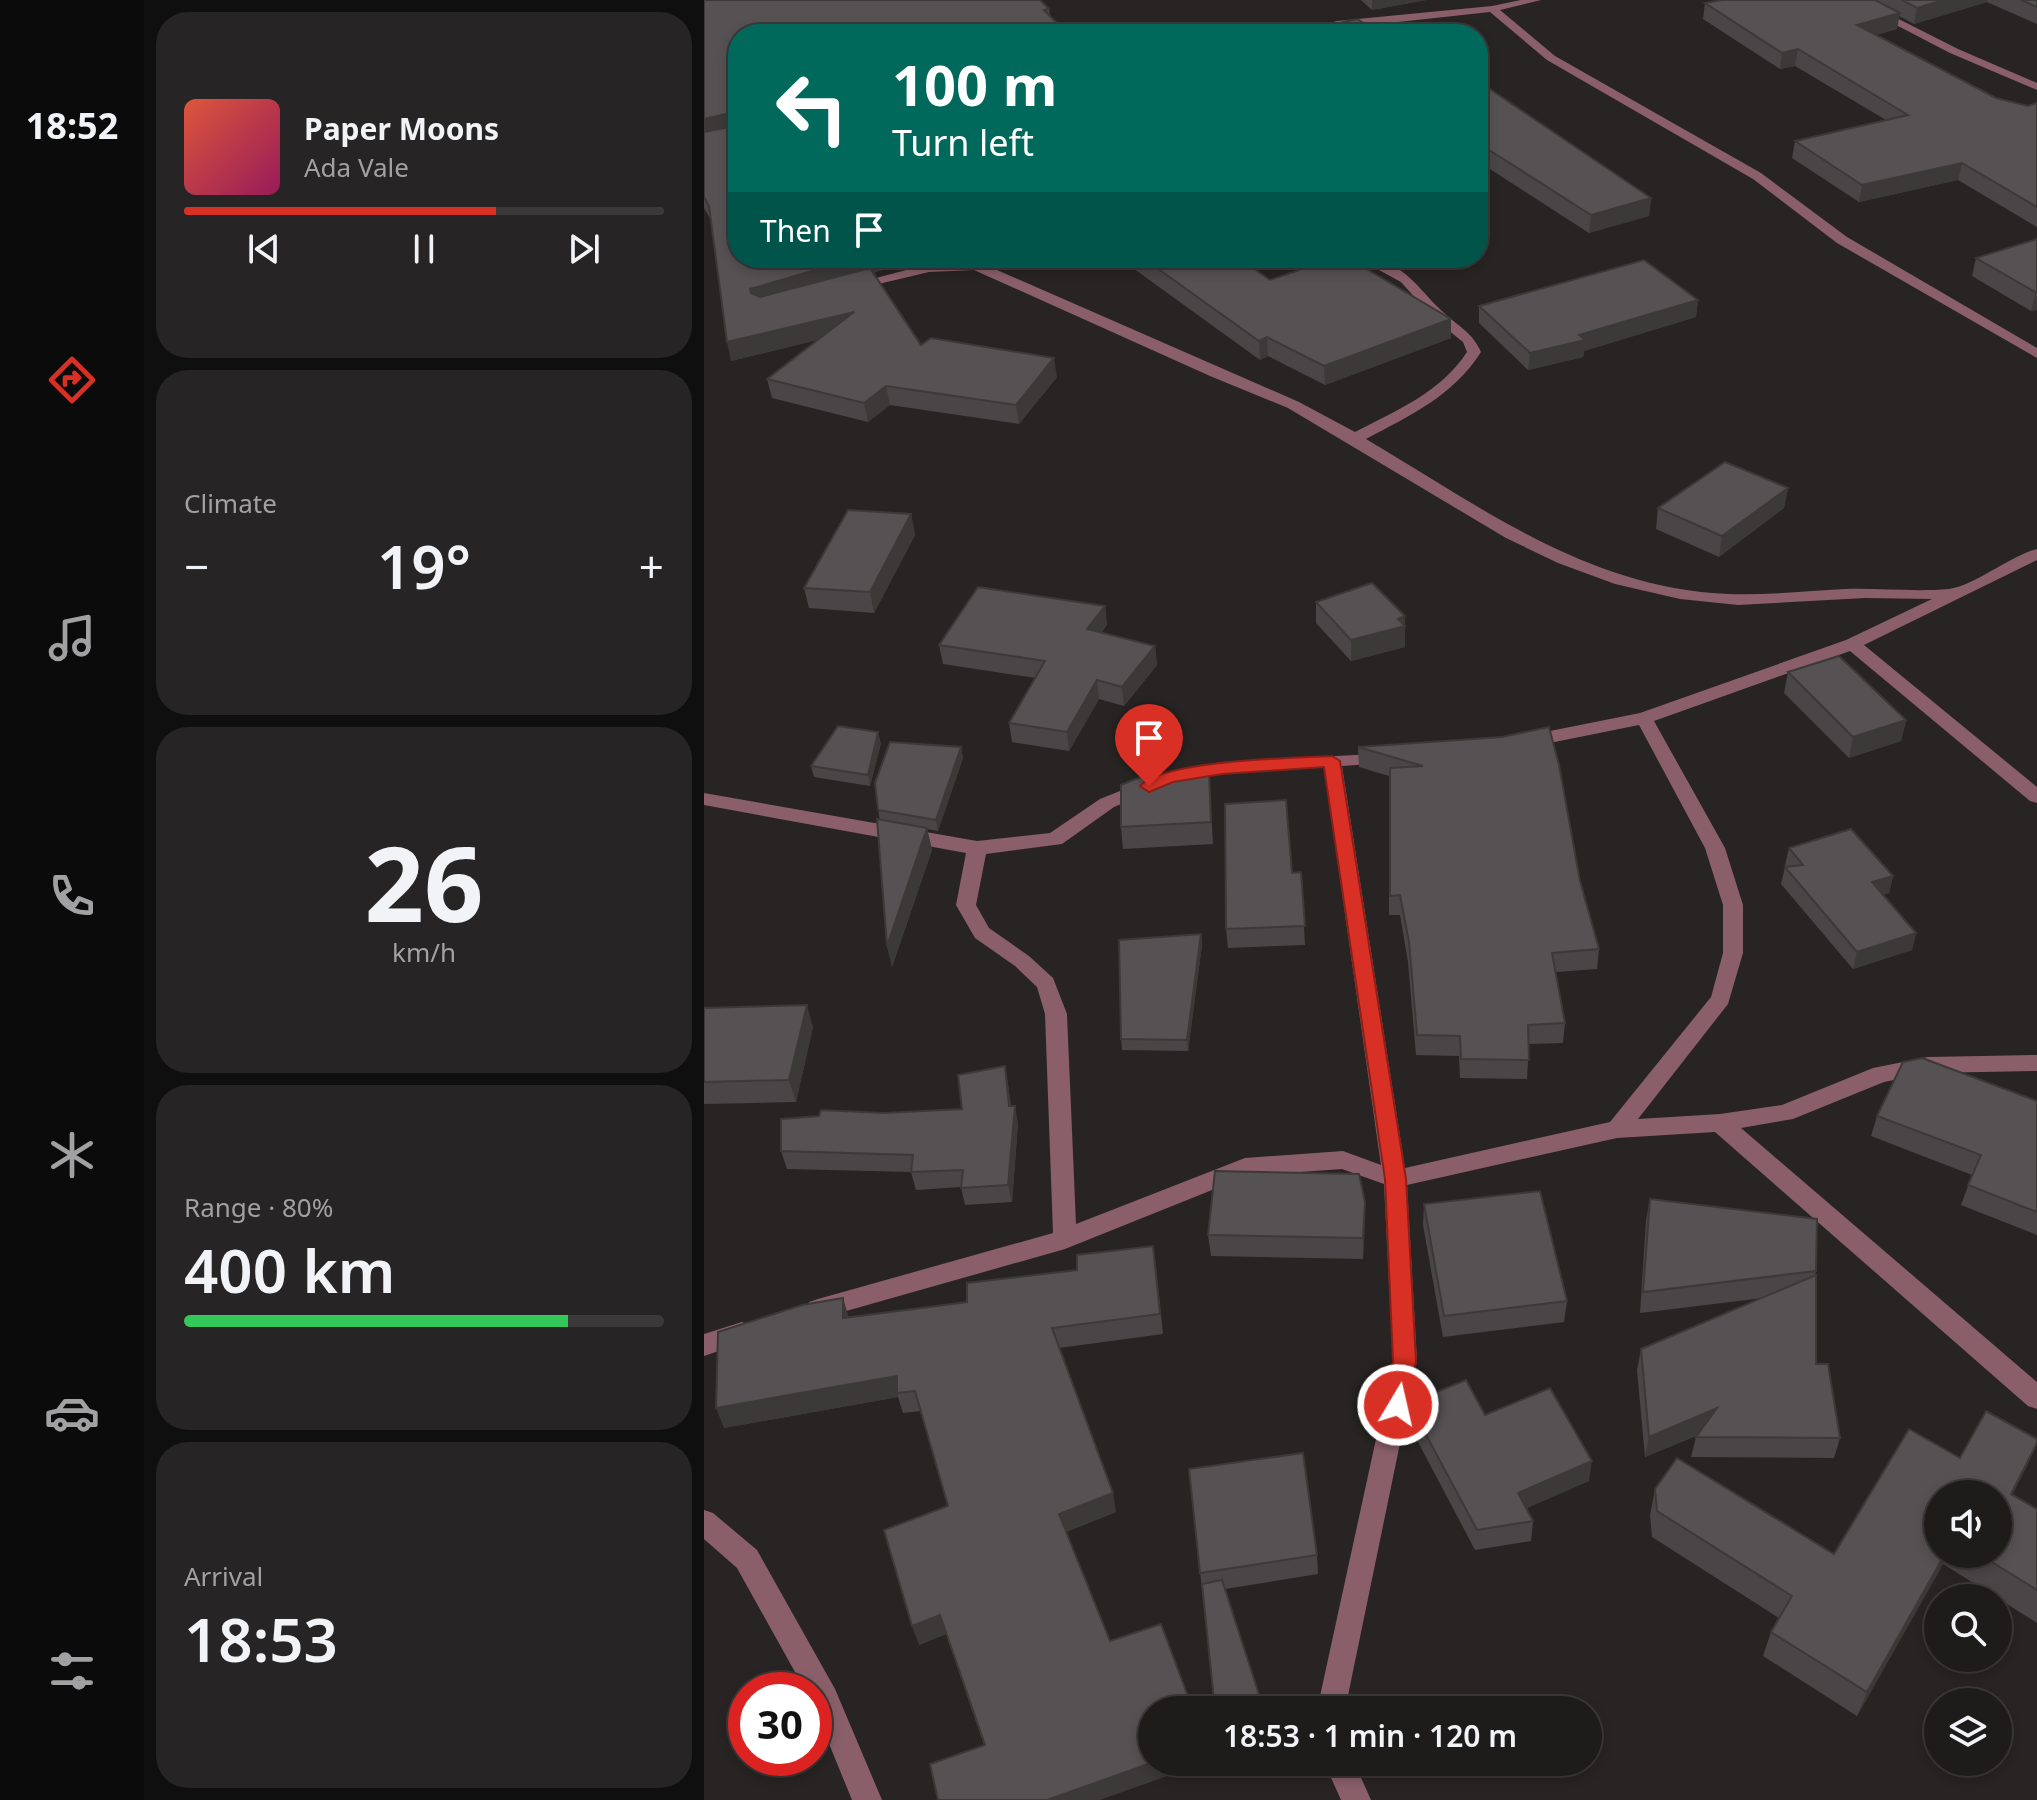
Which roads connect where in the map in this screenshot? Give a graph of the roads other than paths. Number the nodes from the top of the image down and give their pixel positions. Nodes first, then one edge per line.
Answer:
1 (1536, 0) edge
2 (1853, 0) edge
3 (1492, 9) junction
4 (1337, 24) edge
5 (2037, 87) edge
6 (920, 268) edge
7 (980, 268) edge
8 (1388, 268) edge
9 (835, 290) edge
10 (2037, 354) edge
11 (1354, 439) junction
12 (2037, 554) edge
13 (1954, 594) junction
14 (1852, 644) junction
15 (1644, 718) junction
16 (1501, 747) edge
17 (1409, 755) edge
18 (1332, 761) junction
19 (2037, 797) edge
20 (704, 799) edge
21 (977, 848) junction
22 (2037, 1063) edge
23 (1720, 1123) junction
24 (1617, 1129) junction
25 (1395, 1179) junction
26 (1065, 1239) junction
27 (793, 1317) edge
28 (763, 1326) edge
29 (704, 1345) edge
30 (2037, 1398) edge
31 (704, 1522) edge
32 (1334, 1696) edge
33 (1345, 1776) edge
34 (867, 1800) edge
35 (1356, 1800) edge

1 - 3 street
2 - 5 street
3 - 4 street
3 - 10 street
6 - 9 street
7 - 11 street
8 - 11 street
11 - 13 street
12 - 13 street
13 - 14 street
14 - 15 street
14 - 19 street
15 - 16 street
15 - 24 street
17 - 18 street
18 - 21 street
18 - 25 street
20 - 21 street
21 - 26 street
22 - 23 street
23 - 24 street
23 - 30 street
24 - 25 street
25 - 26 street
25 - 32 street
26 - 27 street
28 - 29 street
31 - 34 street
33 - 35 street

